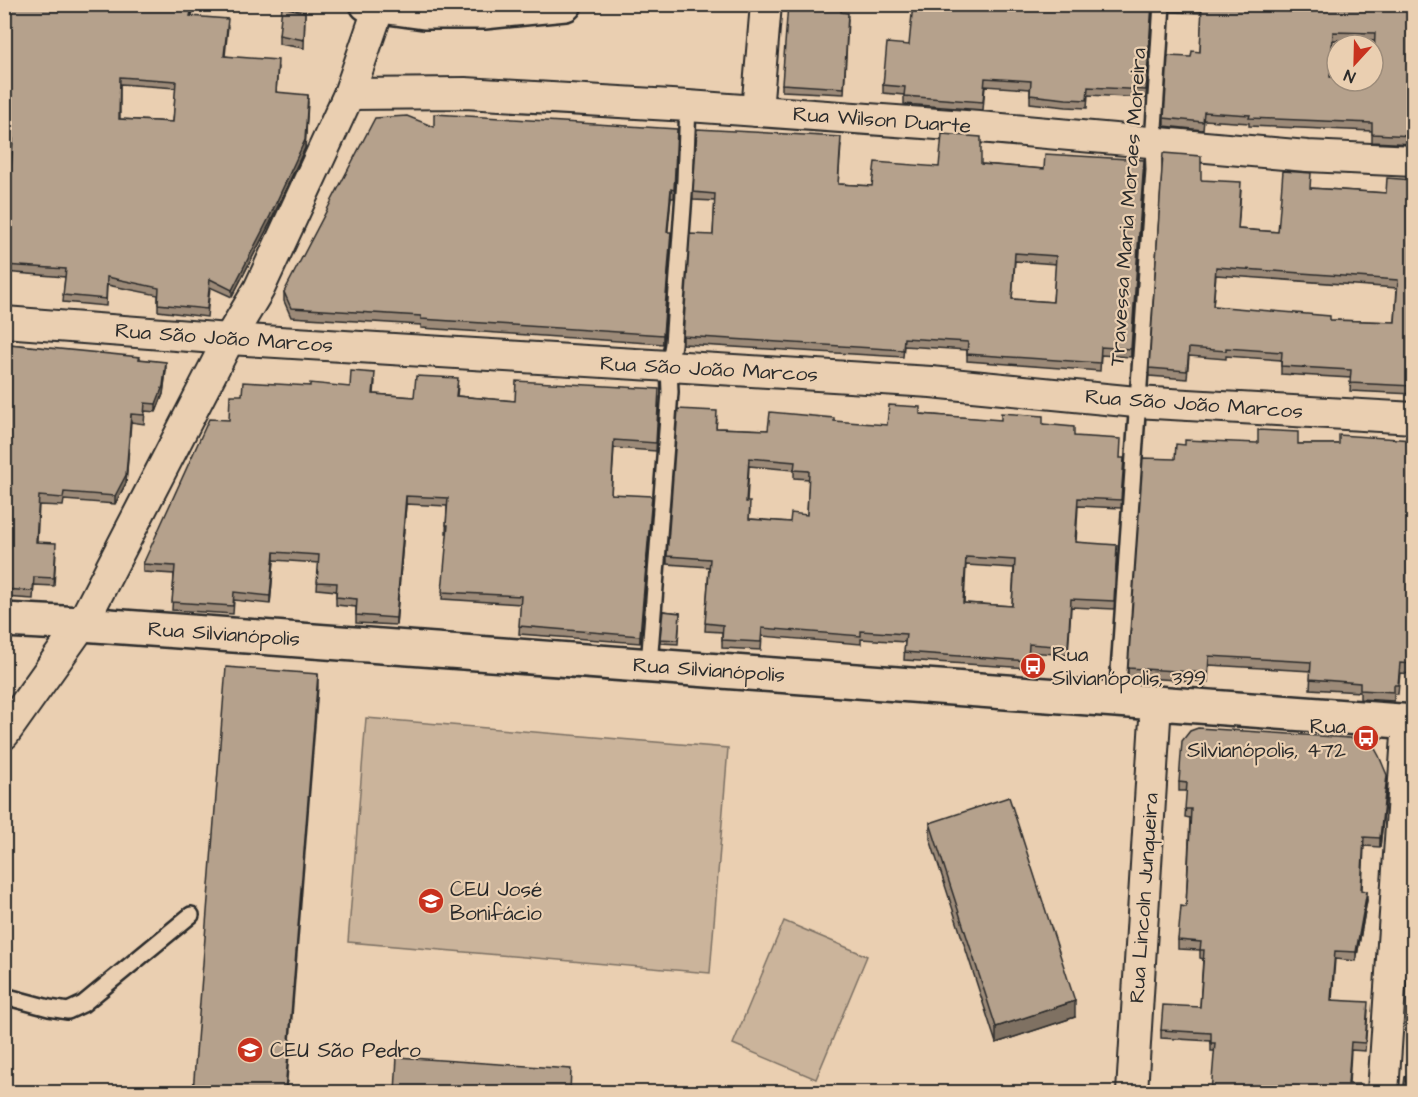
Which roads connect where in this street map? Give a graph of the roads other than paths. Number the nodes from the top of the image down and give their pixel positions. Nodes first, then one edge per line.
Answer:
1 (564, 4) edge
2 (766, 4) edge
3 (1162, 4) edge
4 (375, 5) edge
5 (349, 94) junction
6 (688, 106) junction
7 (757, 111) junction
8 (1153, 143) junction
9 (1413, 161) edge
10 (4, 322) edge
11 (229, 339) junction
12 (669, 368) junction
13 (1136, 402) junction
14 (1413, 418) edge
15 (4, 620) edge
16 (82, 624) junction
17 (649, 666) junction
18 (1117, 700) junction
19 (1156, 703) junction
20 (1411, 722) edge
21 (4, 734) edge
22 (191, 915) dead end
23 (4, 996) edge
24 (1132, 1092) edge
25 (1383, 1092) edge

1 - 4 street
2 - 7 street
3 - 8 lane, Travessa Maria Moraes Moreira
4 - 5 street
5 - 6 street, Rua Wilson Duarte
5 - 11 street
6 - 7 street, Rua Wilson Duarte
6 - 12 lane
7 - 8 street, Rua Wilson Duarte
8 - 9 street, Rua Wilson Duarte
8 - 13 lane, Travessa Maria Moraes Moreira
10 - 11 street, Rua São João Marcos
11 - 12 street, Rua São João Marcos
11 - 16 street
12 - 13 street, Rua São João Marcos
12 - 17 lane
13 - 14 street, Rua São João Marcos
13 - 18 lane, Travessa Maria Moraes Moreira
15 - 16 street, Rua Silvianópolis
16 - 17 street, Rua Silvianópolis
16 - 21 street
17 - 18 street, Rua Silvianópolis
18 - 19 street, Rua Silvianópolis
19 - 20 street, Rua Silvianópolis
19 - 24 street, Rua Lincoln Junqueira
20 - 25 street
22 - 23 lane

